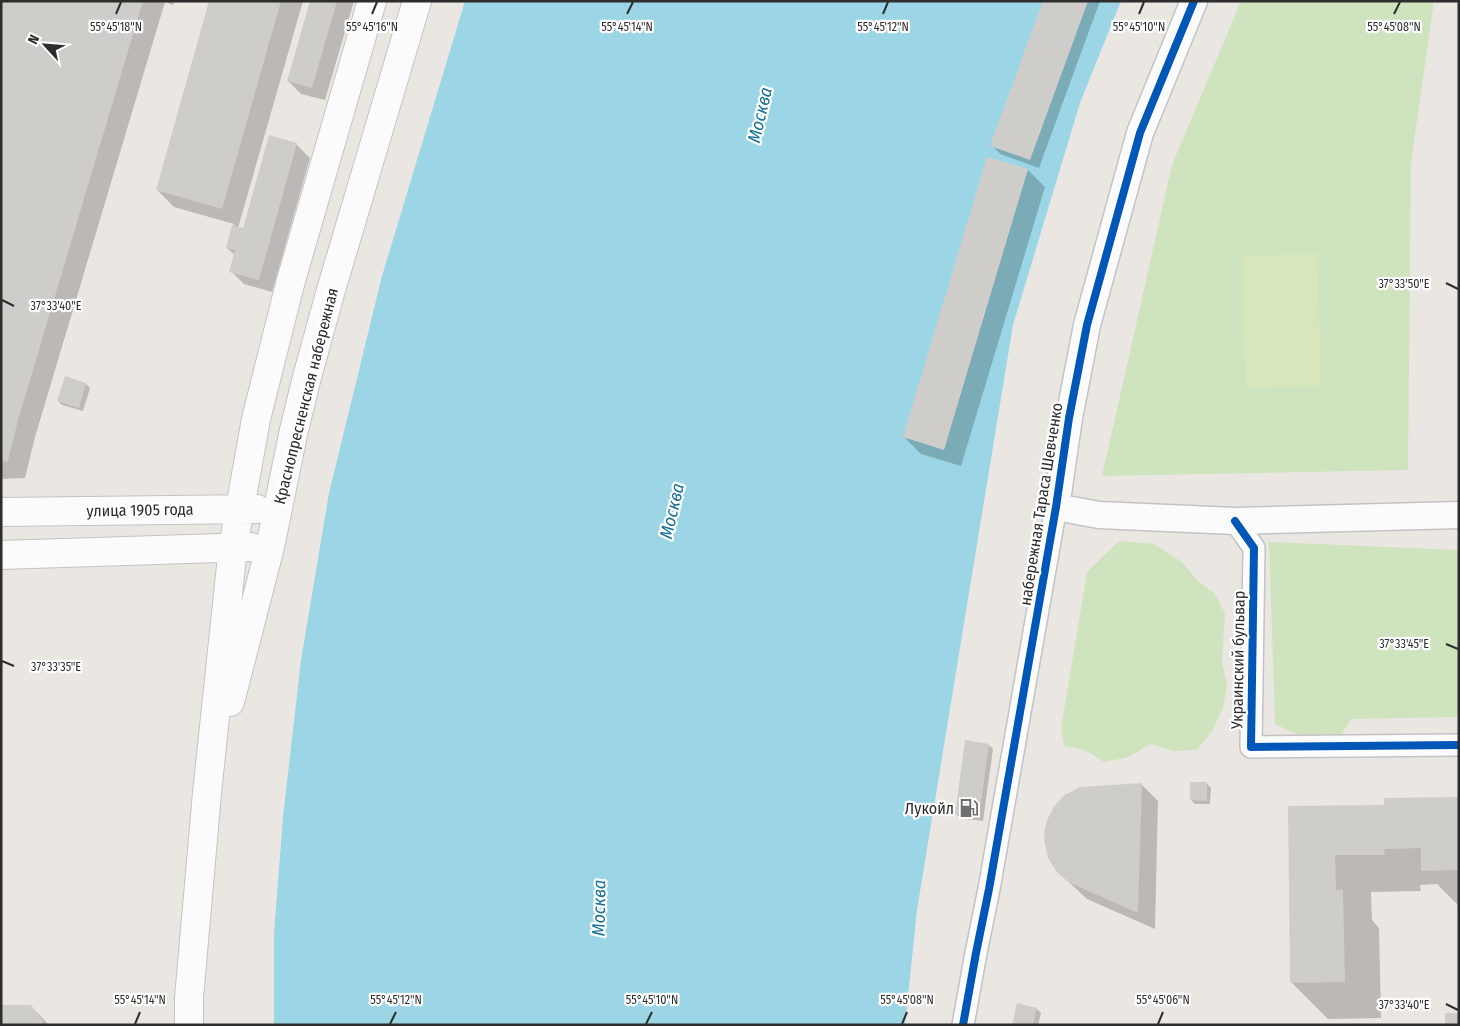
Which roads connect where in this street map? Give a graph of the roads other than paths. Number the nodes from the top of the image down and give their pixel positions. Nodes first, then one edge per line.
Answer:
1 (372, 1) edge
2 (417, 1) edge
3 (1194, 1) edge
4 (1056, 507) junction
5 (239, 509) junction
6 (278, 509) junction
7 (1, 512) edge
8 (1459, 515) edge
9 (1235, 521) junction
10 (233, 547) junction
11 (270, 547) junction
12 (1, 555) edge
13 (1459, 745) edge
14 (207, 793) junction
15 (188, 1025) edge
16 (963, 1025) edge

1 - 5 main road, Краснопресненская набережная
2 - 6 main road, Краснопресненская набережная
3 - 4 street, набережная Тараса Шевченко
4 - 9 street
4 - 16 street, набережная Тараса Шевченко
5 - 6 main road, улица 1905 года
5 - 7 main road, улица 1905 года
5 - 10 main road, Краснопресненская набережная
6 - 11 main road, Краснопресненская набережная
8 - 9 street
9 - 13 street, Украинский бульвар
10 - 11 main road
10 - 12 main road
10 - 14 main road, Краснопресненская набережная
11 - 14 main road, Краснопресненская набережная
14 - 15 main road, Краснопресненская набережная

